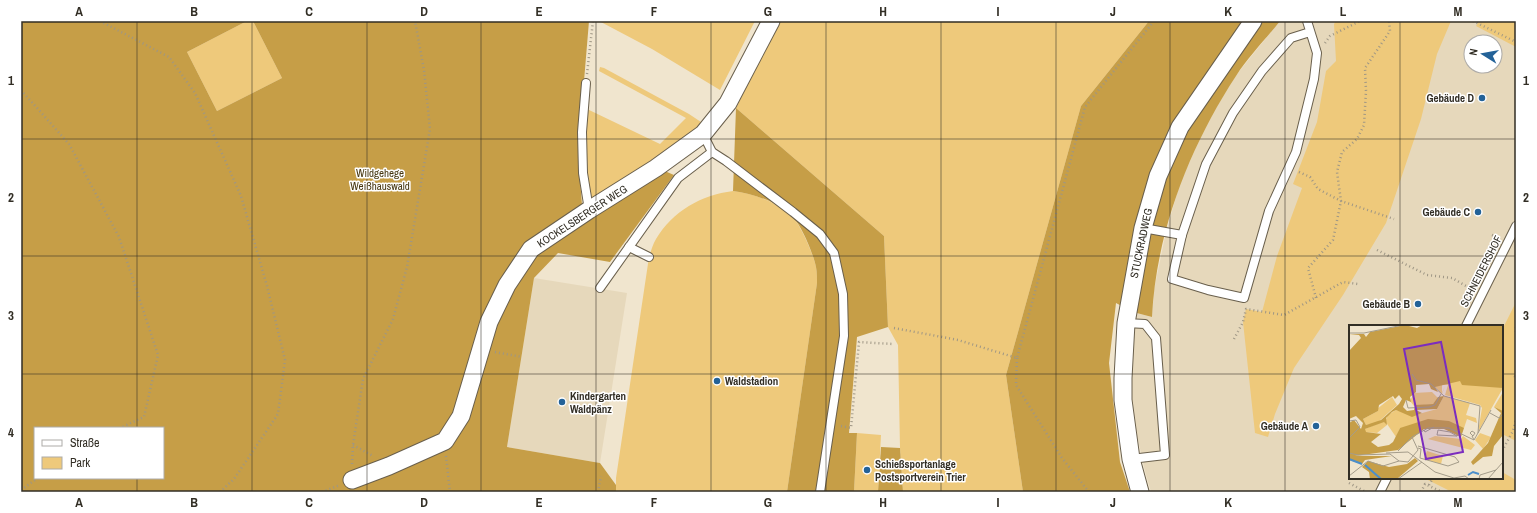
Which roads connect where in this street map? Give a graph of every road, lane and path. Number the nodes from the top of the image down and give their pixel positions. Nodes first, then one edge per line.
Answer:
1 (100, 21) edge
2 (415, 21) edge
3 (593, 21) edge
4 (771, 21) edge
5 (1154, 21) edge
6 (1254, 21) edge
7 (1307, 21) edge
8 (1360, 21) edge
9 (1390, 21) edge
10 (1473, 21) edge
11 (1310, 32) junction
12 (1516, 42) edge
13 (1317, 53) junction
14 (586, 83) joint
15 (21, 90) edge
16 (703, 134) junction
17 (712, 152) junction
18 (1289, 168) junction
19 (1341, 201) junction
20 (589, 210) junction
21 (1394, 219) dead end
22 (1516, 226) edge
23 (1143, 228) junction
24 (1182, 235) junction
25 (629, 247) junction
26 (1376, 250) dead end
27 (649, 257) dead end
28 (1358, 284) dead end
29 (600, 288) dead end
30 (1482, 295) junction
31 (1316, 298) junction
32 (1126, 323) junction
33 (1467, 325) edge
34 (1516, 327) edge
35 (894, 328) dead end
36 (1516, 334) edge
37 (1234, 339) dead end
38 (893, 344) dead end
39 (481, 350) junction
40 (522, 357) dead end
41 (1017, 358) junction
42 (1516, 420) edge
43 (122, 427) edge
44 (852, 428) dead end
45 (445, 441) junction
46 (1503, 449) edge
47 (1131, 459) junction
48 (601, 476) dead end
49 (37, 479) edge
50 (1386, 479) edge
51 (1432, 479) edge
52 (352, 480) joint
53 (1349, 483) dead end
54 (1429, 485) junction
55 (21, 490) edge
56 (220, 492) edge
57 (450, 492) edge
58 (598, 492) edge
59 (820, 492) edge
60 (1088, 492) edge
61 (1140, 492) edge
62 (1366, 492) edge
63 (1380, 492) edge
64 (1421, 492) edge
65 (1442, 492) edge

1 - 56 path
2 - 52 path
3 - 14 path
4 - 16 street, KOCKELSBERGER WEG
5 - 41 path
6 - 23 street, STUCKRADWEG
7 - 11 lane
8 - 13 path
9 - 19 path
10 - 12 path
11 - 13 lane
11 - 24 lane
13 - 18 lane
14 - 20 lane
15 - 43 path
16 - 17 lane
16 - 20 street, KOCKELSBERGER WEG
17 - 25 lane
17 - 59 lane
18 - 19 path
18 - 24 lane
19 - 21 path
19 - 31 path
20 - 39 street, KOCKELSBERGER WEG
22 - 30 lane, SCHNEIDERSHOF
23 - 24 lane
23 - 32 street, STUCKRADWEG
25 - 27 lane
25 - 29 lane
26 - 30 path
28 - 31 path
30 - 33 lane, SCHNEIDERSHOF
31 - 37 path
32 - 47 street, STUCKRADWEG
32 - 47 lane
34 - 36 path
35 - 41 path
38 - 44 path
39 - 40 path
39 - 45 street, KOCKELSBERGER WEG
41 - 60 path
42 - 46 path
45 - 52 street
45 - 57 path
47 - 61 street, STUCKRADWEG
48 - 58 path
49 - 55 path
50 - 63 lane
51 - 54 path
53 - 62 path
54 - 64 path
54 - 65 path

